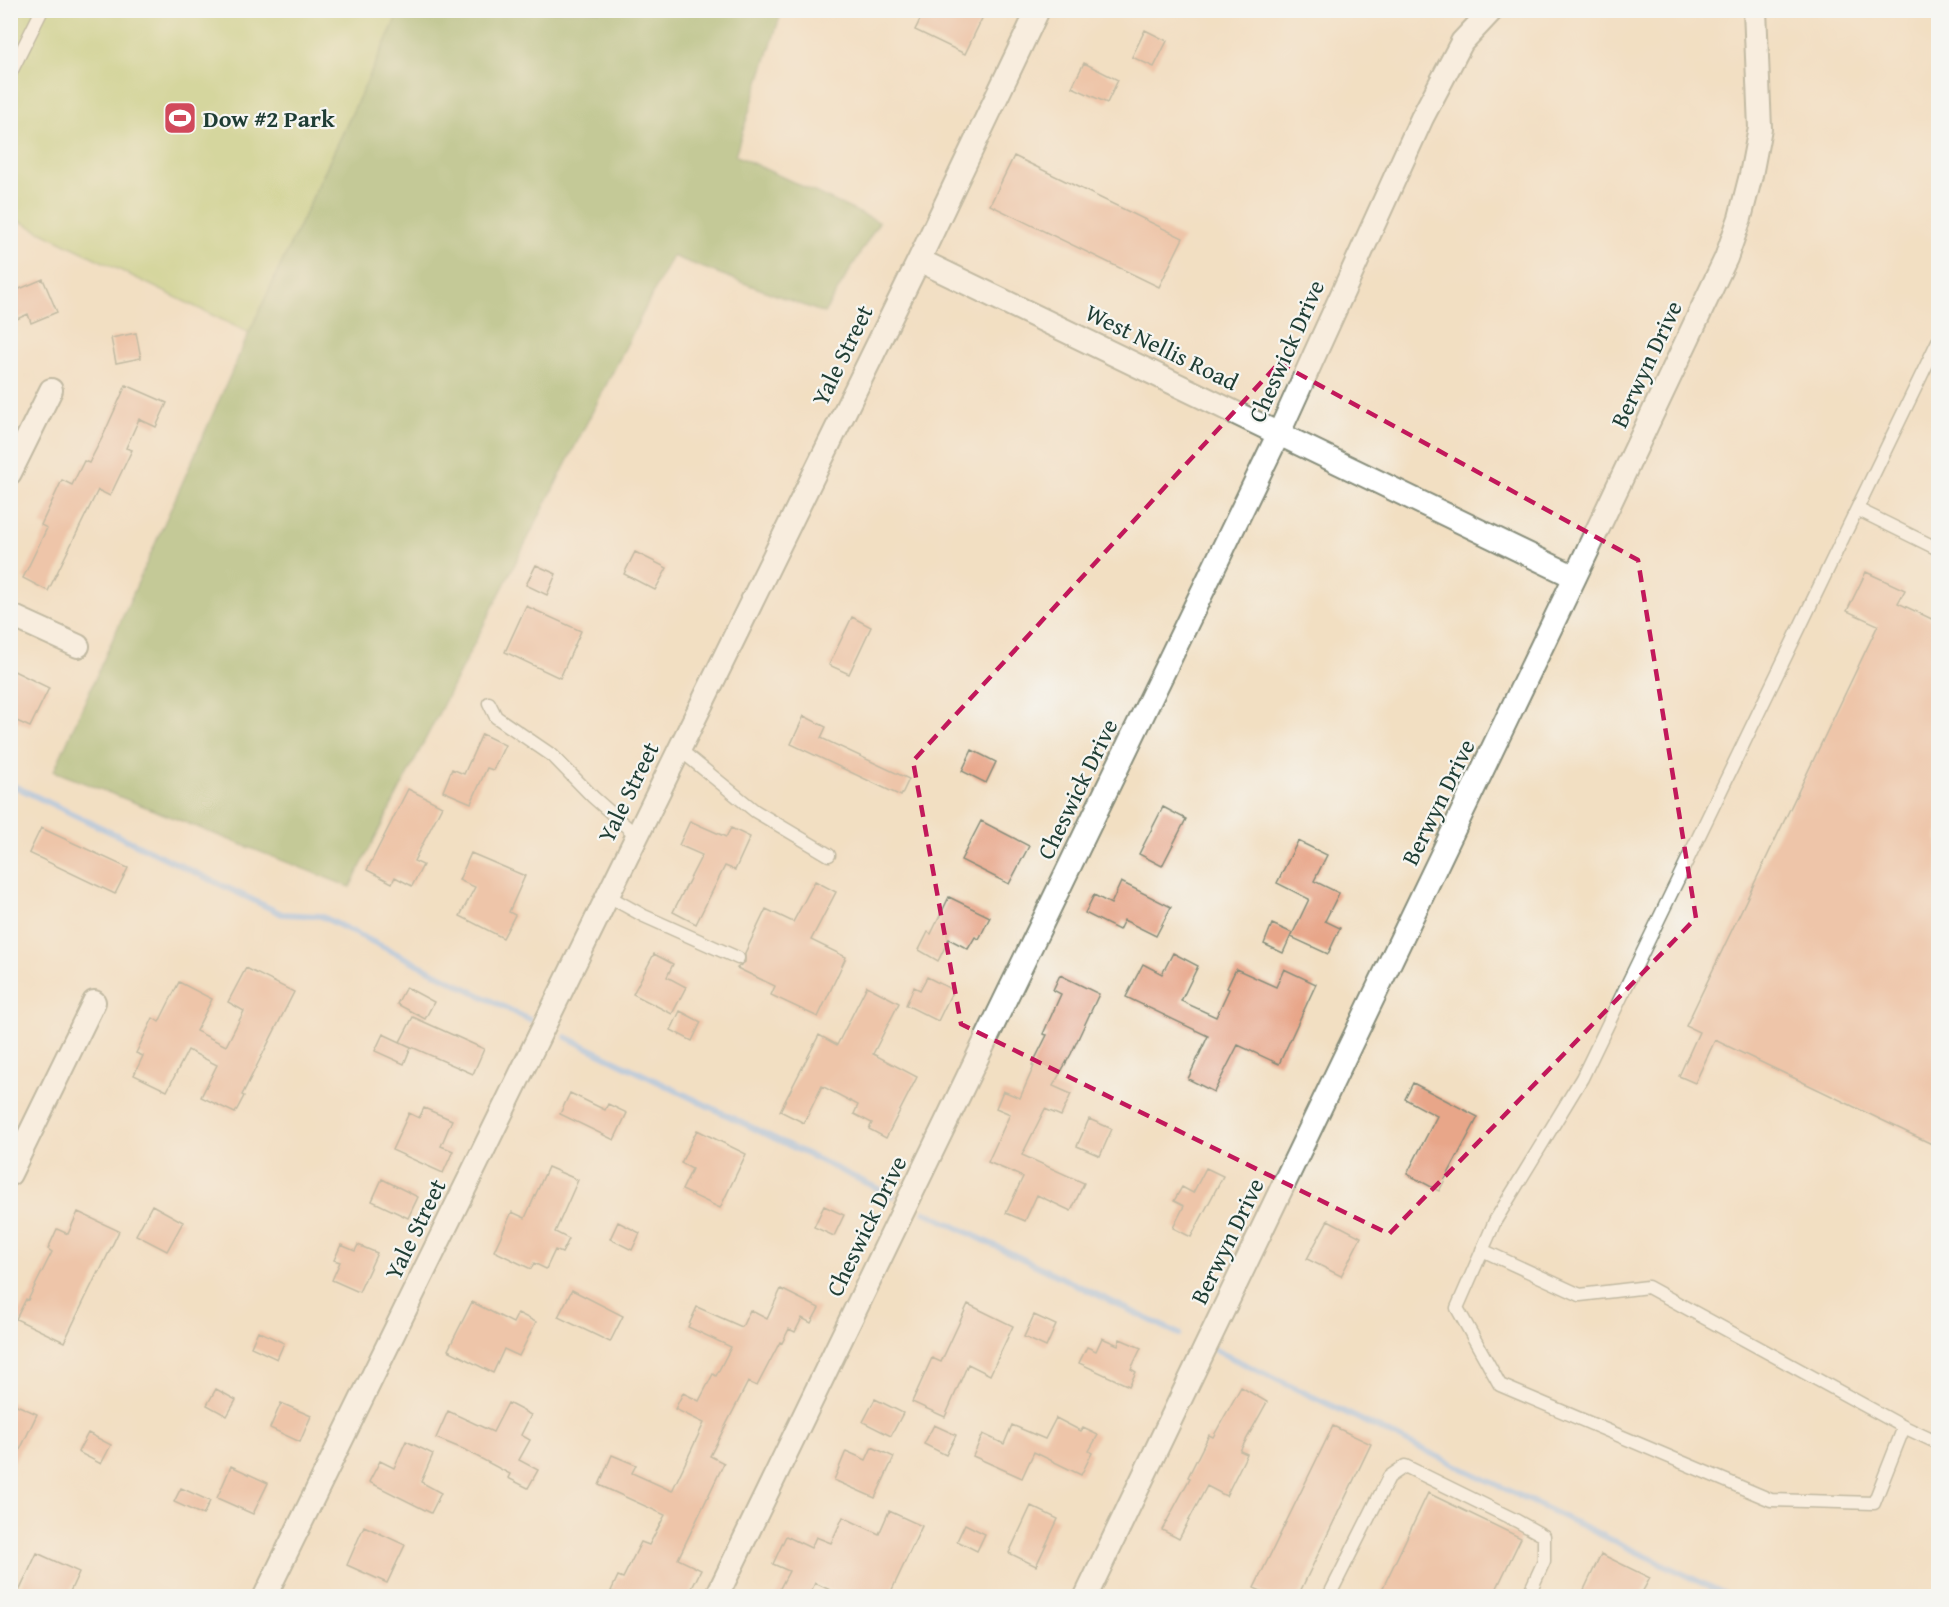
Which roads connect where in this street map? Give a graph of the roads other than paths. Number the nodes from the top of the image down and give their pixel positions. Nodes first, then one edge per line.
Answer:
1 (42, 10) edge
2 (1038, 10) edge
3 (1492, 10) edge
4 (1755, 10) edge
5 (10, 74) edge
6 (919, 260) junction
7 (1938, 341) edge
8 (51, 390) dead end
9 (1279, 433) junction
10 (10, 473) edge
11 (1857, 509) junction
12 (1938, 549) edge
13 (1575, 577) junction
14 (10, 615) edge
15 (78, 646) dead end
16 (489, 704) dead end
17 (679, 749) junction
18 (637, 836) junction
19 (829, 855) dead end
20 (608, 896) junction
21 (738, 958) dead end
22 (93, 1002) dead end
23 (10, 1174) edge
24 (1482, 1250) junction
25 (1905, 1427) junction
26 (1938, 1443) edge
27 (265, 1596) edge
28 (717, 1596) edge
29 (1086, 1596) edge
30 (1329, 1596) edge
31 (1528, 1596) edge

1 - 5 lane
2 - 6 street, Yale Street
3 - 9 street, Cheswick Drive
4 - 13 street, Berwyn Drive
6 - 9 street, West Nellis Road
6 - 17 street, Yale Street
7 - 11 lane
8 - 10 street
9 - 13 street, West Nellis Road
9 - 28 street, Cheswick Drive
11 - 12 lane
11 - 24 lane
13 - 29 street, Berwyn Drive
14 - 15 street
16 - 18 lane
17 - 18 street, Yale Street
17 - 19 lane
18 - 20 street, Yale Street
20 - 21 lane
20 - 27 street, Yale Street
22 - 23 street
24 - 25 lane
24 - 25 lane
25 - 26 lane
30 - 31 lane

